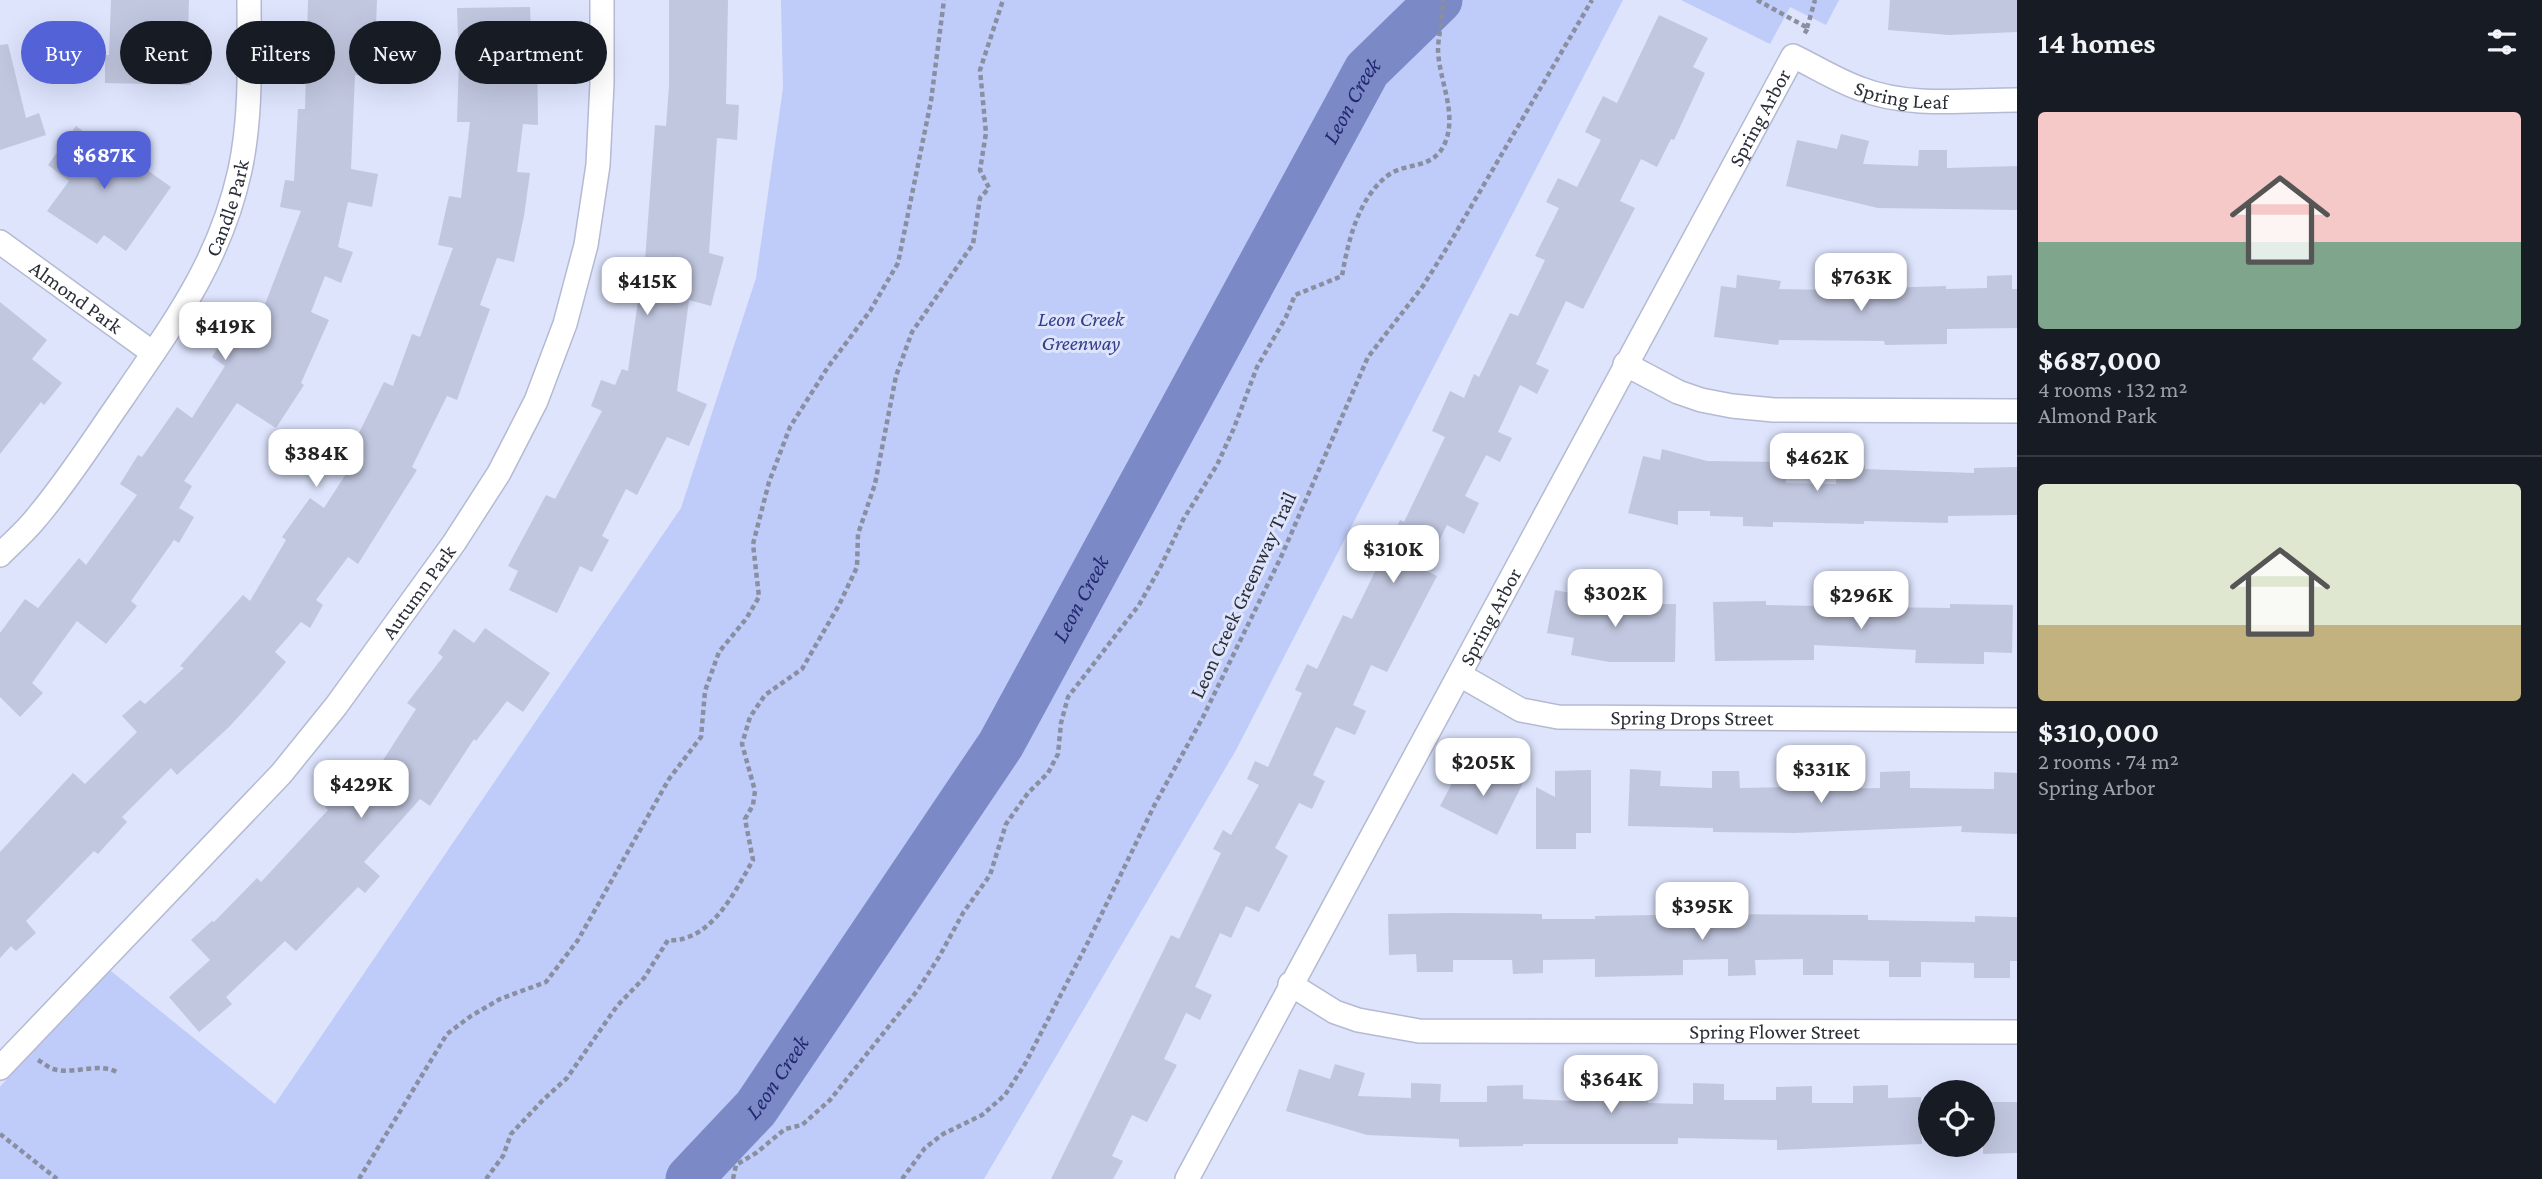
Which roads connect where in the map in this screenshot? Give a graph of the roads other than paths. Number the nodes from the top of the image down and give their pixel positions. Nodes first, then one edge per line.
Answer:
1 (249, 0) edge
2 (602, 0) edge
3 (1793, 56) joint
4 (2017, 100) edge
5 (0, 242) edge
6 (153, 353) junction
7 (1625, 364) junction
8 (2017, 411) edge
9 (0, 555) edge
10 (1460, 675) junction
11 (2017, 720) edge
12 (1290, 985) junction
13 (2017, 1032) edge
14 (0, 1068) edge
15 (1187, 1179) edge

1 - 6 street, Candle Park
2 - 14 street, Autumn Park
3 - 4 street, Spring Leaf
3 - 7 street, Spring Arbor
5 - 6 street, Almond Park
6 - 9 street, Candle Park
7 - 8 street
7 - 10 street, Spring Arbor
10 - 11 street, Spring Drops Street
10 - 12 street, Spring Arbor
12 - 13 street, Spring Flower Street
12 - 15 street, Spring Arbor

